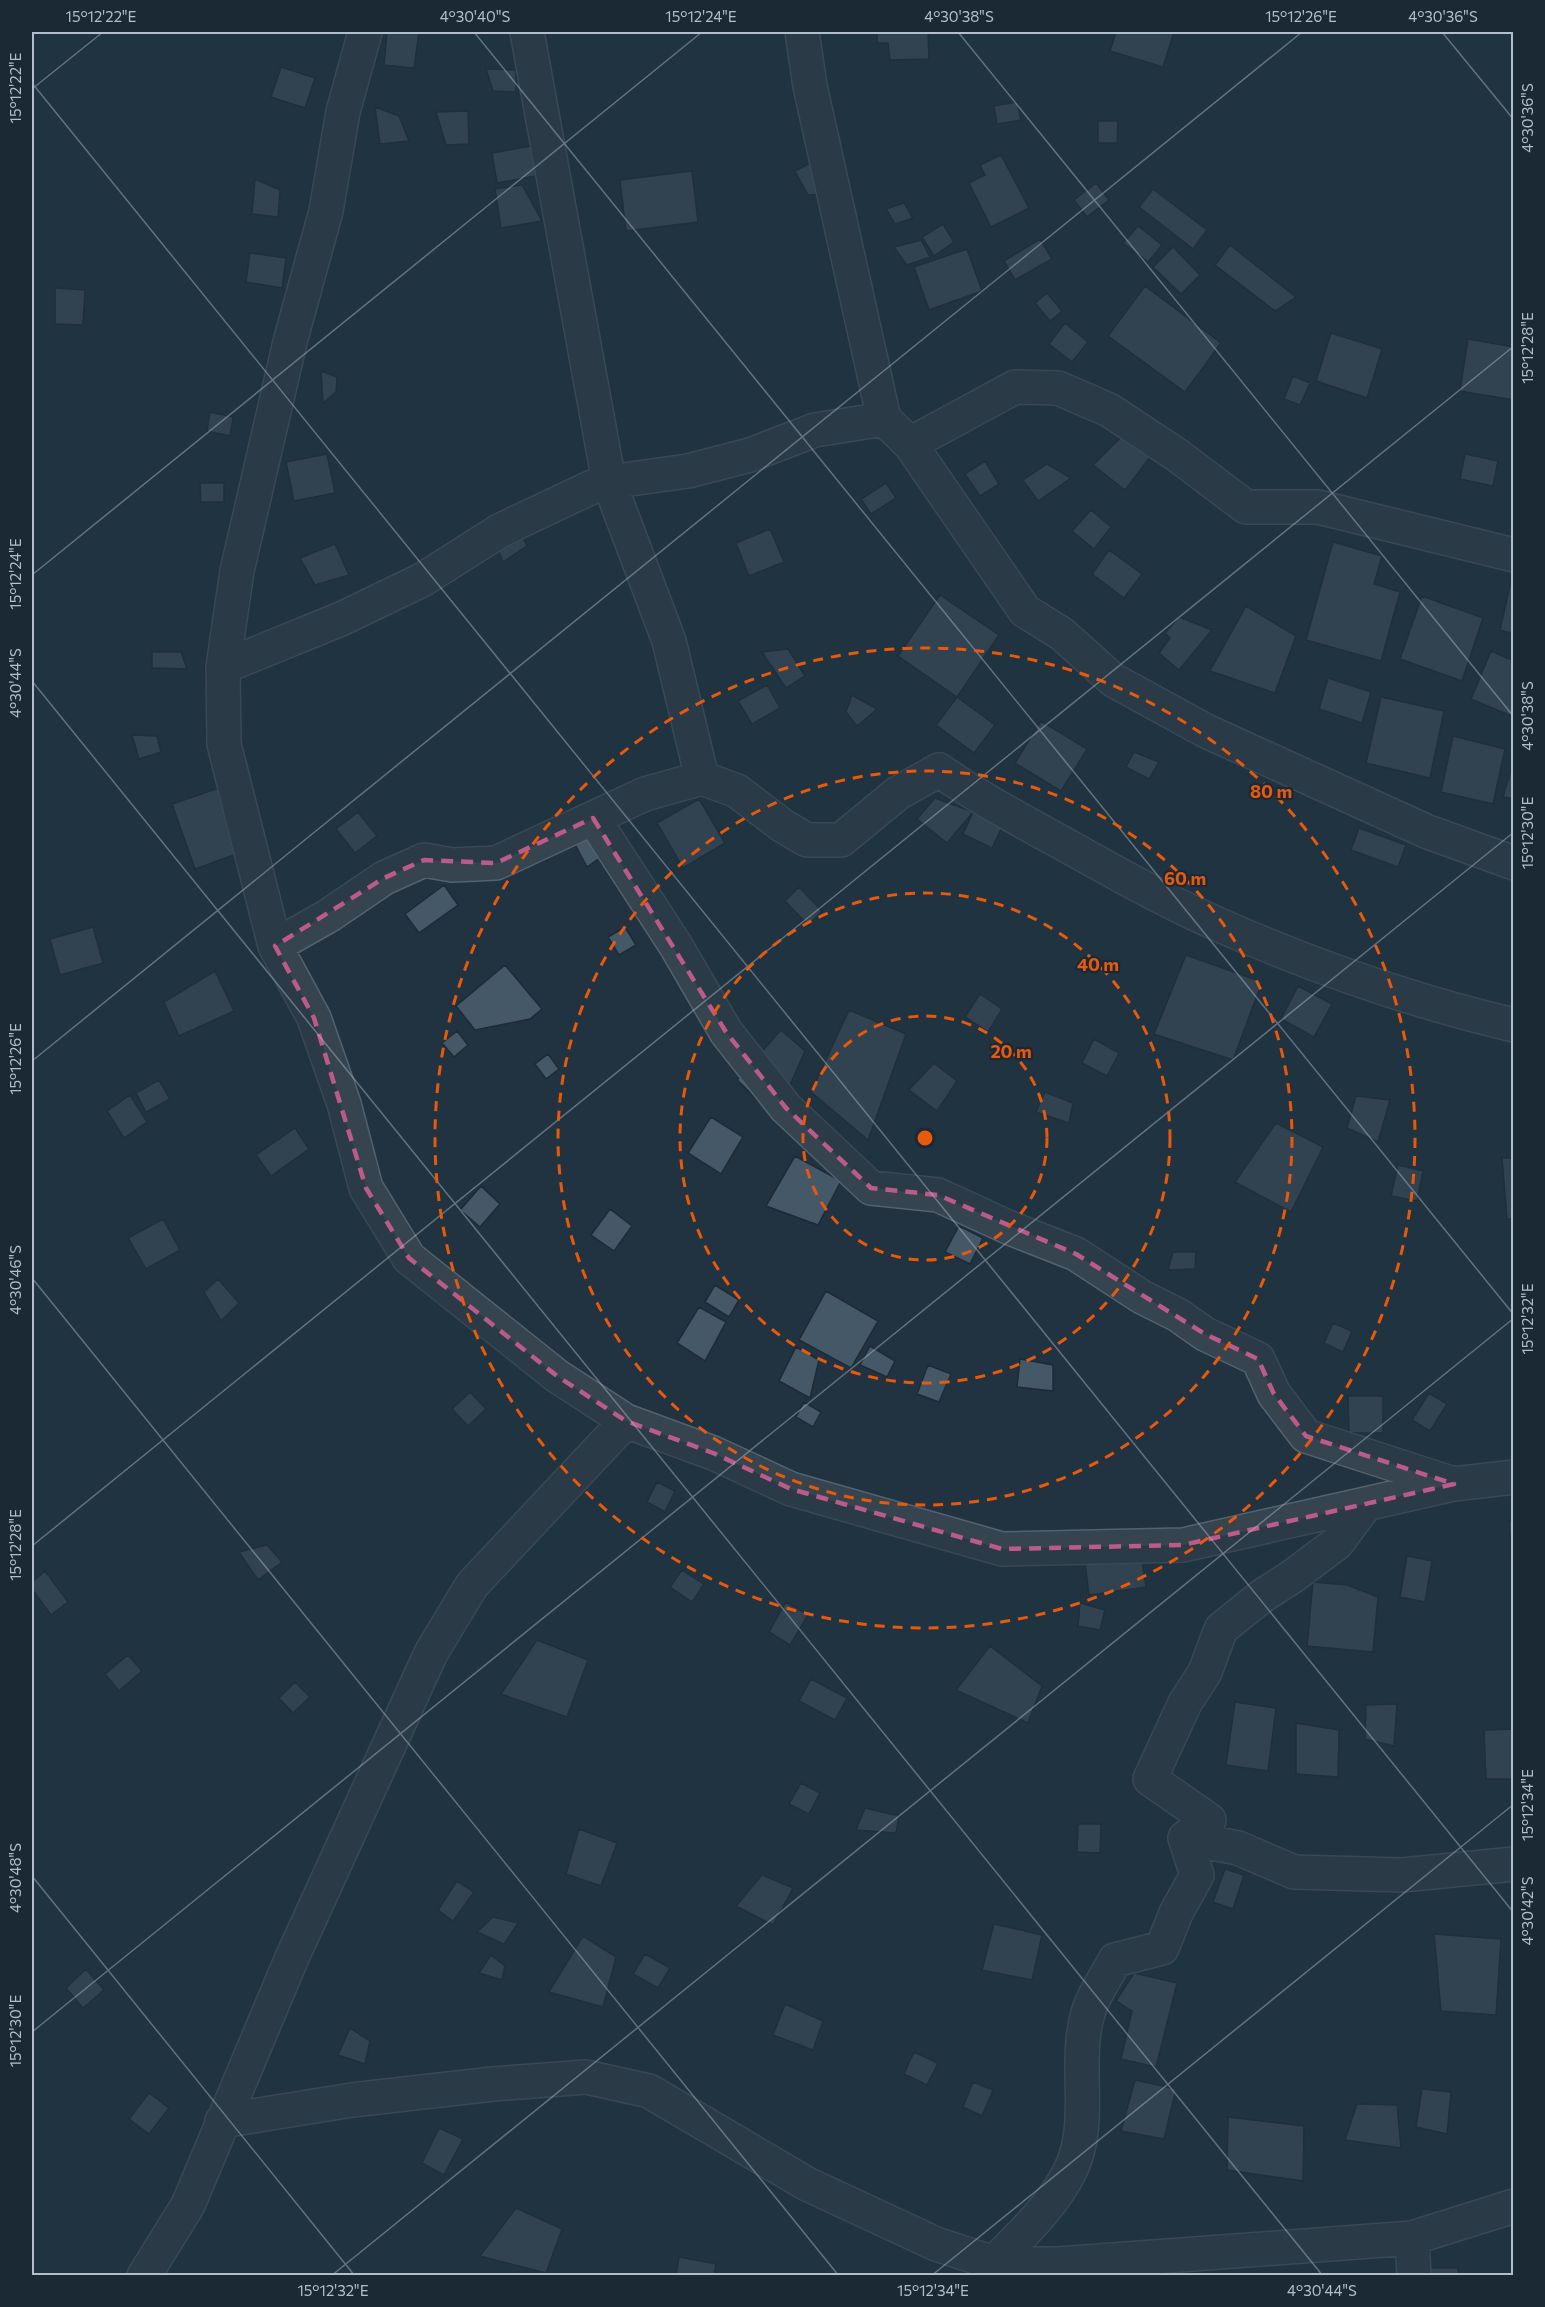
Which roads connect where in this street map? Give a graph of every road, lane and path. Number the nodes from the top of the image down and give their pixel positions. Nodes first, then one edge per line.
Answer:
1 (365, 32) edge
2 (526, 32) edge
3 (802, 32) edge
4 (884, 419) junction
5 (910, 444) junction
6 (609, 482) junction
7 (1514, 555) edge
8 (223, 667) junction
9 (702, 778) junction
10 (593, 818) junction
11 (1514, 863) edge
12 (275, 946) junction
13 (1514, 1025) edge
14 (626, 1420) junction
15 (1514, 1477) edge
16 (1454, 1484) junction
17 (1366, 1504) junction
18 (1185, 1838) junction
19 (1514, 1864) edge
20 (222, 2121) junction
21 (1514, 2206) edge
22 (1412, 2238) junction
23 (994, 2263) junction
24 (144, 2276) edge
25 (1414, 2276) edge

1 - 8 street
2 - 6 street
3 - 4 street
4 - 5 street
4 - 6 street
5 - 7 street
5 - 11 street
6 - 8 street
6 - 9 street
8 - 12 street
9 - 10 street
9 - 13 street
10 - 12 street
10 - 16 street
12 - 14 street
14 - 17 street
14 - 20 street
15 - 16 street
16 - 17 street
17 - 18 street
18 - 19 street
18 - 23 street
20 - 23 street
20 - 24 street
21 - 22 street
22 - 23 street
22 - 25 street

